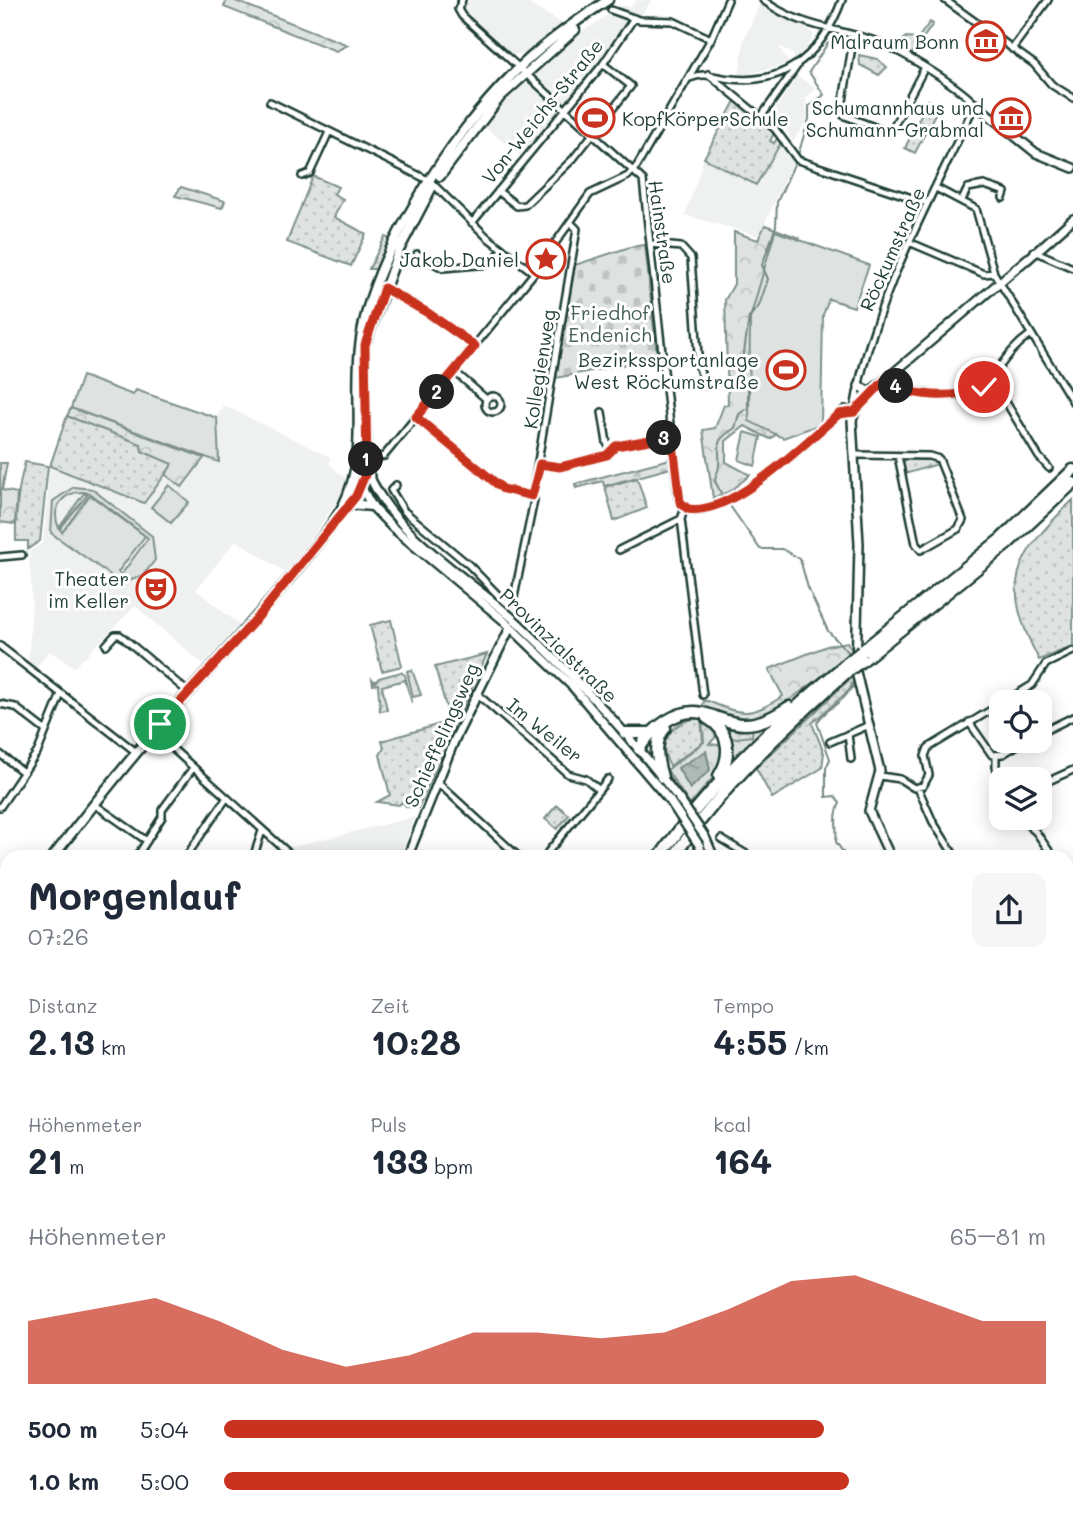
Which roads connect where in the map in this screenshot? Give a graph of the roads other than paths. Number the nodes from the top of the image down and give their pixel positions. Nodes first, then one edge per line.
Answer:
1 (608, 0) edge
2 (618, 0) edge
3 (728, 0) edge
4 (763, 0) edge
5 (842, 0) edge
6 (945, 0) edge
7 (1045, 1) edge
8 (460, 2) edge
9 (611, 10) dead end
10 (634, 18) junction
11 (830, 31) junction
12 (854, 35) junction
13 (711, 38) junction
14 (1012, 49) junction
15 (603, 64) junction
16 (694, 66) junction
17 (797, 66) junction
18 (924, 69) junction
19 (522, 70) junction
20 (700, 74) junction
21 (708, 74) junction
22 (687, 80) junction
23 (1073, 98) edge
24 (270, 103) dead end
25 (975, 104) junction
26 (564, 109) junction
27 (761, 117) junction
28 (329, 132) junction
29 (593, 136) junction
30 (1073, 168) edge
31 (634, 169) junction
32 (302, 176) dead end
33 (432, 183) junction
34 (936, 188) junction
35 (498, 191) junction
36 (1006, 195) dead end
37 (962, 200) junction
38 (927, 203) junction
39 (1073, 219) edge
40 (472, 223) junction
41 (572, 224) junction
42 (909, 242) junction
43 (650, 244) junction
44 (503, 250) junction
45 (1034, 251) junction
46 (417, 254) dead end
47 (1073, 268) edge
48 (534, 273) junction
49 (993, 273) junction
50 (999, 282) junction
51 (380, 286) junction
52 (1031, 334) junction
53 (475, 346) junction
54 (454, 371) junction
55 (886, 379) junction
56 (992, 379) junction
57 (705, 385) dead end
58 (859, 386) junction
59 (868, 391) junction
60 (485, 398) dead end
61 (1072, 400) edge
62 (854, 410) junction
63 (602, 412) dead end
64 (416, 417) junction
65 (672, 436) junction
66 (611, 449) junction
67 (855, 455) junction
68 (898, 456) junction
69 (378, 457) dead end
70 (540, 464) junction
71 (1049, 468) dead end
72 (367, 470) junction
73 (1073, 470) edge
74 (1073, 483) edge
75 (358, 485) junction
76 (396, 485) dead end
77 (532, 496) junction
78 (379, 498) junction
79 (349, 504) junction
80 (372, 506) junction
81 (685, 508) junction
82 (336, 518) junction
83 (681, 519) junction
84 (619, 550) dead end
85 (22, 555) dead end
86 (0, 557) edge
87 (509, 615) junction
88 (510, 628) junction
89 (523, 634) junction
90 (106, 645) dead end
91 (501, 645) junction
92 (0, 646) edge
93 (1073, 651) edge
94 (863, 655) junction
95 (851, 669) junction
96 (1024, 690) edge
97 (188, 692) junction
98 (476, 693) junction
99 (61, 694) junction
100 (703, 695) dead end
101 (808, 697) junction
102 (0, 704) edge
103 (989, 711) edge
104 (710, 717) junction
105 (1073, 717) edge
106 (969, 722) junction
107 (867, 726) junction
108 (1052, 727) edge
109 (46, 731) junction
110 (153, 732) junction
111 (625, 733) junction
112 (656, 734) junction
113 (848, 734) junction
114 (830, 742) dead end
115 (136, 752) junction
116 (638, 753) junction
117 (1000, 753) edge
118 (0, 754) edge
119 (996, 755) junction
120 (851, 759) dead end
121 (996, 767) edge
122 (193, 768) junction
123 (1073, 771) edge
124 (23, 772) junction
125 (880, 776) junction
126 (662, 777) junction
127 (608, 779) dead end
128 (1052, 780) edge
129 (436, 782) junction
130 (713, 787) junction
131 (597, 788) junction
132 (918, 788) junction
133 (226, 799) junction
134 (94, 804) junction
135 (0, 807) edge
136 (1034, 830) edge
137 (261, 831) junction
138 (721, 839) dead end
139 (147, 841) junction
140 (58, 850) edge
141 (141, 850) edge
142 (191, 850) edge
143 (255, 850) edge
144 (284, 850) edge
145 (410, 850) edge
146 (509, 850) edge
147 (552, 850) edge
148 (665, 850) edge
149 (679, 850) edge
150 (701, 850) edge
151 (710, 850) edge
152 (740, 850) edge
153 (887, 850) edge
154 (951, 850) edge
155 (1048, 850) edge
156 (0, 1197) edge
157 (0, 1210) edge
158 (0, 1255) edge

1 - 19 main road
2 - 19 main road
3 - 13 street
4 - 11 street
5 - 11 street
6 - 14 street
7 - 14 street
8 - 19 street
9 - 10 street
10 - 13 street
10 - 15 street, Von-Weichs-Straße
11 - 12 street
11 - 17 street
12 - 18 street
12 - 18 street
13 - 16 street
14 - 23 street
15 - 26 street, Von-Weichs-Straße
15 - 29 street
16 - 20 street
16 - 22 street
17 - 21 street
17 - 27 street
18 - 25 street
19 - 26 street
19 - 33 main road
20 - 21 street
20 - 22 street
21 - 27 street
22 - 31 street
24 - 28 street
25 - 30 street
25 - 34 street, Röckumstraße
26 - 29 street
26 - 35 street, Von-Weichs-Straße
27 - 38 street
28 - 32 street
28 - 33 street
29 - 31 street
29 - 35 street
31 - 41 street
31 - 43 street, Hainstraße
33 - 40 street
33 - 51 main road
34 - 37 street
34 - 38 street, Röckumstraße
35 - 40 street, Von-Weichs-Straße
36 - 37 street
37 - 49 street
38 - 42 street, Röckumstraße
39 - 45 street
40 - 44 street
41 - 48 street
41 - 70 street, Kollegienweg
42 - 49 street
42 - 58 street, Röckumstraße
43 - 57 street
43 - 65 street, Hainstraße
44 - 46 street
44 - 48 street
45 - 47 street
45 - 50 street
48 - 53 street
49 - 50 street
50 - 52 street
50 - 55 street
51 - 53 street
51 - 72 main road
51 - 75 main road
52 - 56 street
52 - 61 street
53 - 54 street
54 - 60 street
54 - 64 street
55 - 56 street
55 - 59 street
55 - 62 street
56 - 71 street
58 - 59 street
58 - 62 street, Röckumstraße
59 - 62 street
62 - 67 street, Röckumstraße
62 - 81 street
63 - 66 street
64 - 69 street
64 - 77 street
65 - 66 street
65 - 81 street, Hainstraße
66 - 70 street
67 - 68 street
67 - 95 street, Röckumstraße
68 - 68 street
70 - 77 street, Kollegienweg
72 - 75 main road
72 - 78 street, Provinzialstraße
73 - 94 highway
74 - 94 highway
75 - 78 street
75 - 79 main road
75 - 80 street, Provinzialstraße
75 - 82 main road
76 - 77 street, Kollegienweg
78 - 87 street, Provinzialstraße
79 - 80 main road
79 - 82 main road
80 - 88 street, Provinzialstraße
81 - 83 street
82 - 97 main road
83 - 84 street
83 - 100 street
85 - 86 street
87 - 88 street
87 - 89 street, Provinzialstraße
88 - 89 street, Provinzialstraße
88 - 91 street, Schieffelingsweg
89 - 91 street
89 - 111 street, Provinzialstraße
89 - 116 street, Provinzialstraße
90 - 97 street
91 - 98 street, Schieffelingsweg
92 - 99 street
93 - 96 street
94 - 95 highway, bridge
95 - 101 highway
95 - 107 street, Röckumstraße
95 - 149 highway
97 - 110 main road
98 - 129 street, Schieffelingsweg
98 - 131 street, Im Weiler
99 - 109 street
99 - 115 street
101 - 104 highway
101 - 130 highway
102 - 109 street
103 - 106 street
104 - 112 highway
104 - 130 highway
105 - 108 street
106 - 119 street
106 - 132 street
107 - 113 street
107 - 125 street, Röckumstraße
109 - 124 street
110 - 115 main road
110 - 122 street
111 - 112 highway
111 - 116 street, Provinzialstraße
112 - 116 highway
112 - 126 highway
113 - 114 street
113 - 120 street
115 - 134 main road
116 - 126 street, Provinzialstraße
116 - 150 street, Provinzialstraße, bridge
117 - 119 street
118 - 124 street
119 - 121 street
122 - 133 street
122 - 139 street
123 - 128 street
124 - 135 street
125 - 132 street
125 - 153 street
126 - 151 street, Provinzialstraße, bridge
127 - 131 street
129 - 145 street, Schieffelingsweg
129 - 146 street
130 - 148 highway
131 - 147 street
132 - 154 street
133 - 137 street
133 - 142 street
134 - 139 street
134 - 140 main road
136 - 155 street
137 - 143 street
137 - 144 street
138 - 152 street
139 - 141 street
156 - 157 street
157 - 158 street

